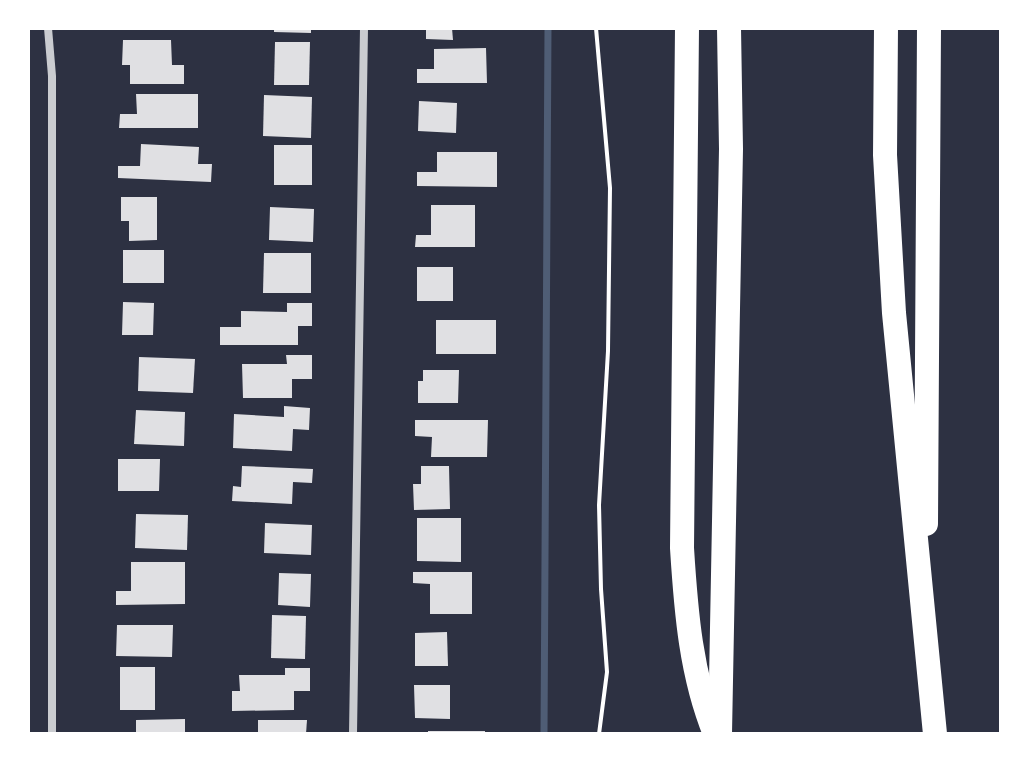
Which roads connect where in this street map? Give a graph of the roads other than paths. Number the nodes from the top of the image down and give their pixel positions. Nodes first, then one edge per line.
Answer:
1 (48, 28) edge
2 (364, 28) edge
3 (687, 28) edge
4 (729, 28) edge
5 (886, 28) edge
6 (929, 28) edge
7 (52, 734) edge
8 (353, 734) edge
9 (718, 734) edge
10 (922, 734) edge
11 (935, 734) edge

1 - 7 street
2 - 8 street
3 - 9 highway
4 - 9 highway
5 - 11 highway
6 - 10 highway

